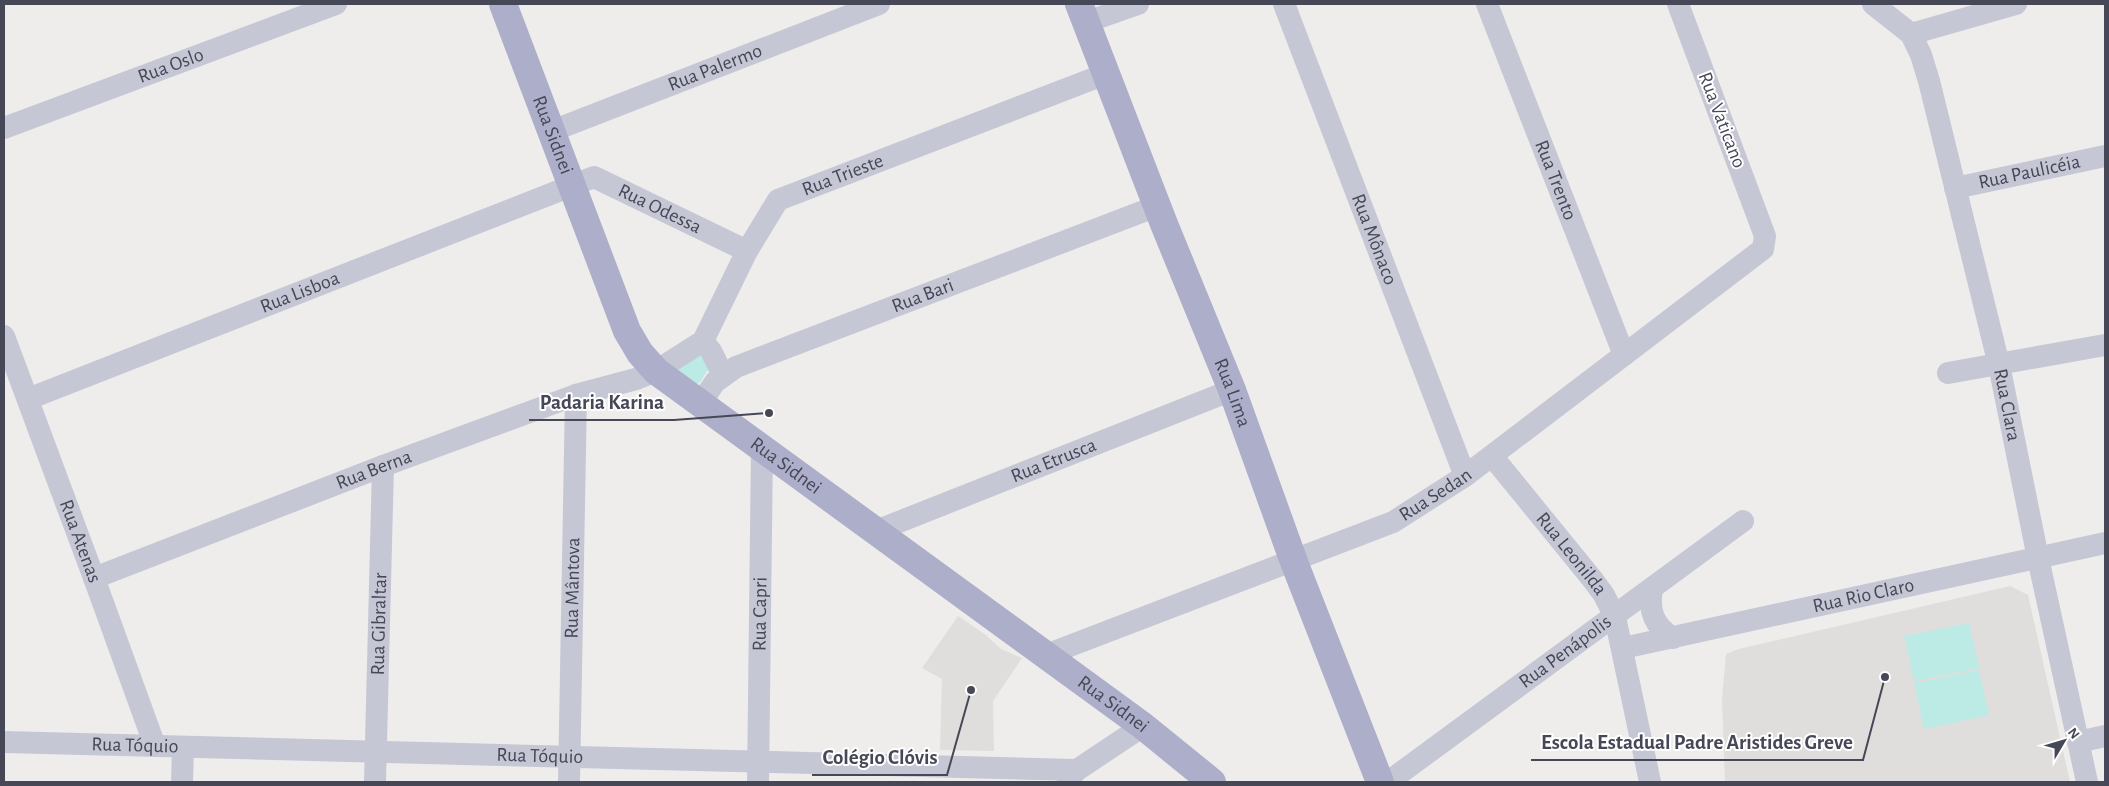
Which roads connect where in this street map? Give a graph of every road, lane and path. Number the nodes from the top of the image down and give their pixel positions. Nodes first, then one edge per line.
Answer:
1 (336, 4) edge
2 (503, 4) edge
3 (879, 4) edge
4 (1138, 4) edge
5 (1284, 4) edge
6 (1487, 4) edge
7 (1678, 4) edge
8 (1873, 4) edge
9 (2016, 4) edge
10 (1083, 13) edge
11 (1911, 34) junction
12 (1108, 73) junction
13 (4, 128) edge
14 (552, 131) junction
15 (2105, 156) edge
16 (572, 185) junction
17 (1955, 188) junction
18 (1157, 206) junction
19 (1765, 236) joint
20 (747, 252) junction
21 (4, 336) edge
22 (703, 341) junction
23 (2105, 345) edge
24 (1624, 356) junction
25 (1999, 365) junction
26 (656, 372) junction
27 (1948, 373) dead end
28 (723, 375) junction
29 (1232, 390) junction
30 (576, 395) junction
31 (28, 399) junction
32 (701, 403) junction
33 (762, 448) junction
34 (1492, 456) junction
35 (382, 466) junction
36 (1466, 476) junction
37 (1743, 521) dead end
38 (876, 531) junction
39 (2105, 543) edge
40 (2038, 558) junction
41 (1294, 562) junction
42 (94, 578) junction
43 (1652, 589) junction
44 (1615, 617) junction
45 (1673, 638) junction
46 (1623, 648) junction
47 (1046, 655) junction
48 (1142, 726) junction
49 (2105, 736) edge
50 (4, 742) edge
51 (2078, 742) junction
52 (155, 746) junction
53 (183, 746) junction
54 (376, 752) junction
55 (570, 757) junction
56 (758, 772) edge
57 (1071, 776) edge
58 (182, 782) edge
59 (375, 782) edge
60 (569, 782) edge
61 (1212, 782) edge
62 (1380, 782) edge
63 (1388, 782) edge
64 (1650, 782) edge
65 (2086, 782) edge

1 - 13 street, Rua Oslo
2 - 14 main road, Rua Sidnei
3 - 14 street, Rua Palermo
4 - 10 street
5 - 36 street, Rua Mônaco
6 - 24 street, Rua Trento
7 - 19 street, Rua Vaticano
8 - 11 street
9 - 11 street
10 - 12 main road, Rua Lima
11 - 17 street, Rua Clara
12 - 18 main road, Rua Lima
12 - 20 street, Rua Trieste
14 - 16 main road, Rua Sidnei
15 - 17 street, Rua Paulicéia
16 - 20 street, Rua Odessa
16 - 26 main road, Rua Sidnei
16 - 31 street, Rua Lisboa
17 - 25 street, Rua Clara
18 - 28 street, Rua Bari
18 - 29 main road, Rua Lima
19 - 24 street, Rua Sedan
20 - 22 street, Rua Trieste
21 - 31 street, Rua Atenas
22 - 26 street
22 - 28 street
23 - 25 street
24 - 34 street, Rua Sedan
25 - 27 street
25 - 40 street, Rua Clara
26 - 30 street, Rua Berna
26 - 32 main road, Rua Sidnei
28 - 32 street, Rua Bari
29 - 38 street, Rua Etrusca
29 - 41 main road, Rua Lima
30 - 35 street, Rua Berna
30 - 55 street, Rua Mântova
31 - 42 street, Rua Atenas
32 - 33 main road, Rua Sidnei
33 - 38 main road, Rua Sidnei
33 - 56 street, Rua Capri
34 - 36 street, Rua Sedan
34 - 44 street, Rua Leonilda
35 - 42 street, Rua Berna
35 - 54 street, Rua Gibraltar
36 - 41 street, Rua Sedan
37 - 43 street, Rua Penápolis
38 - 47 main road, Rua Sidnei
39 - 40 street, Rua Rio Claro
40 - 45 street, Rua Rio Claro
40 - 51 street, Rua Clara
41 - 47 street, Rua Sedan
41 - 62 main road, Rua Lima
42 - 52 street, Rua Atenas
43 - 44 street, Rua Penápolis
43 - 45 street
44 - 46 street, Rua Leonilda
44 - 63 street, Rua Penápolis
45 - 46 street, Rua Rio Claro
46 - 64 street, Rua Leonilda
47 - 48 main road, Rua Sidnei
48 - 57 street
48 - 61 main road, Rua Sidnei
49 - 51 street
50 - 52 street, Rua Tóquio
51 - 65 street, Rua Clara
52 - 53 street, Rua Tóquio
53 - 54 street, Rua Tóquio
53 - 58 street
54 - 55 street, Rua Tóquio
54 - 59 street, Rua Gibraltar
55 - 56 street, Rua Tóquio
55 - 60 street, Rua Mântova
56 - 57 street, Rua Tóquio

